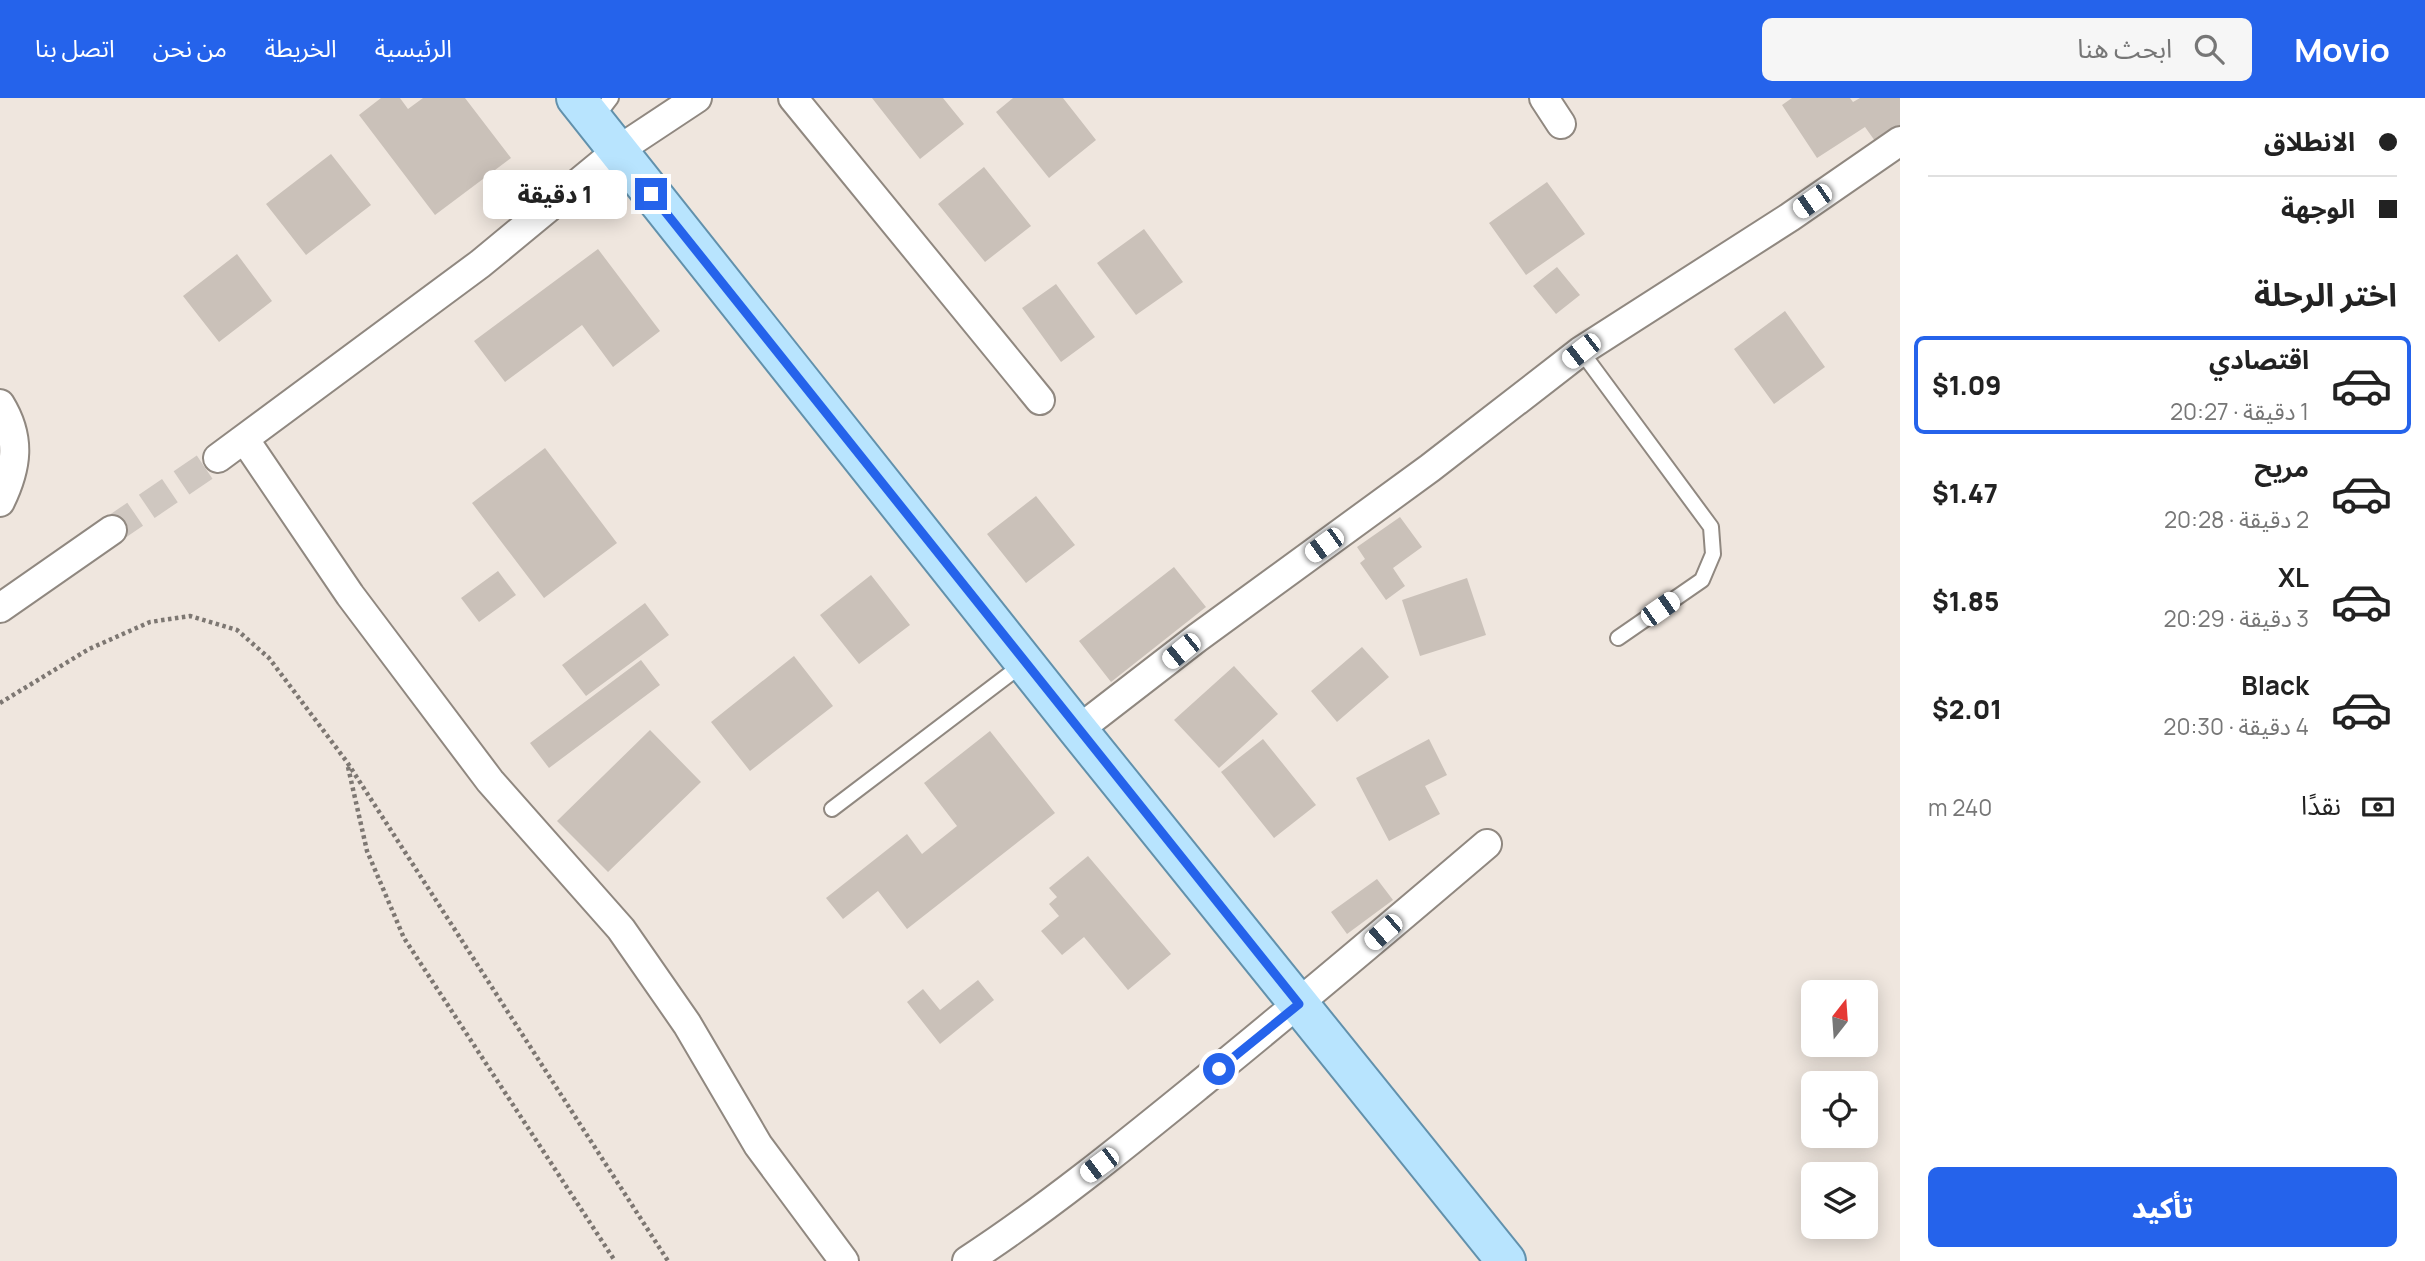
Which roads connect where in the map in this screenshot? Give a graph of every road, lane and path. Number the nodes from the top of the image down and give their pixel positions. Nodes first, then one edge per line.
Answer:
1 (697, 98) edge
2 (793, 98) edge
3 (1544, 98) edge
4 (594, 106) edge
5 (1561, 124) dead end
6 (1900, 141) edge
7 (617, 152) junction
8 (1581, 351) junction
9 (1040, 400) dead end
10 (0, 404) edge
11 (245, 440) junction
12 (218, 458) tunnel mouth
13 (0, 502) edge
14 (112, 530) tunnel mouth
15 (0, 608) edge
16 (1618, 638) dead end
17 (1025, 663) junction
18 (0, 703) edge
19 (1078, 730) junction
20 (347, 762) junction
21 (832, 809) dead end
22 (1487, 844) dead end
23 (1299, 1004) junction
24 (615, 1261) edge
25 (668, 1261) edge
26 (845, 1261) edge
27 (967, 1261) edge
28 (1506, 1261) edge

1 - 7 street
2 - 9 street
3 - 5 street
4 - 7 main road
6 - 8 street
7 - 11 street
7 - 17 main road
8 - 16 lane
8 - 19 street
10 - 13 street
11 - 12 street
11 - 26 street
14 - 15 street
17 - 19 main road
17 - 21 lane
18 - 20 path
19 - 23 main road
20 - 24 path
20 - 25 path
22 - 23 street
23 - 27 street
23 - 28 main road

